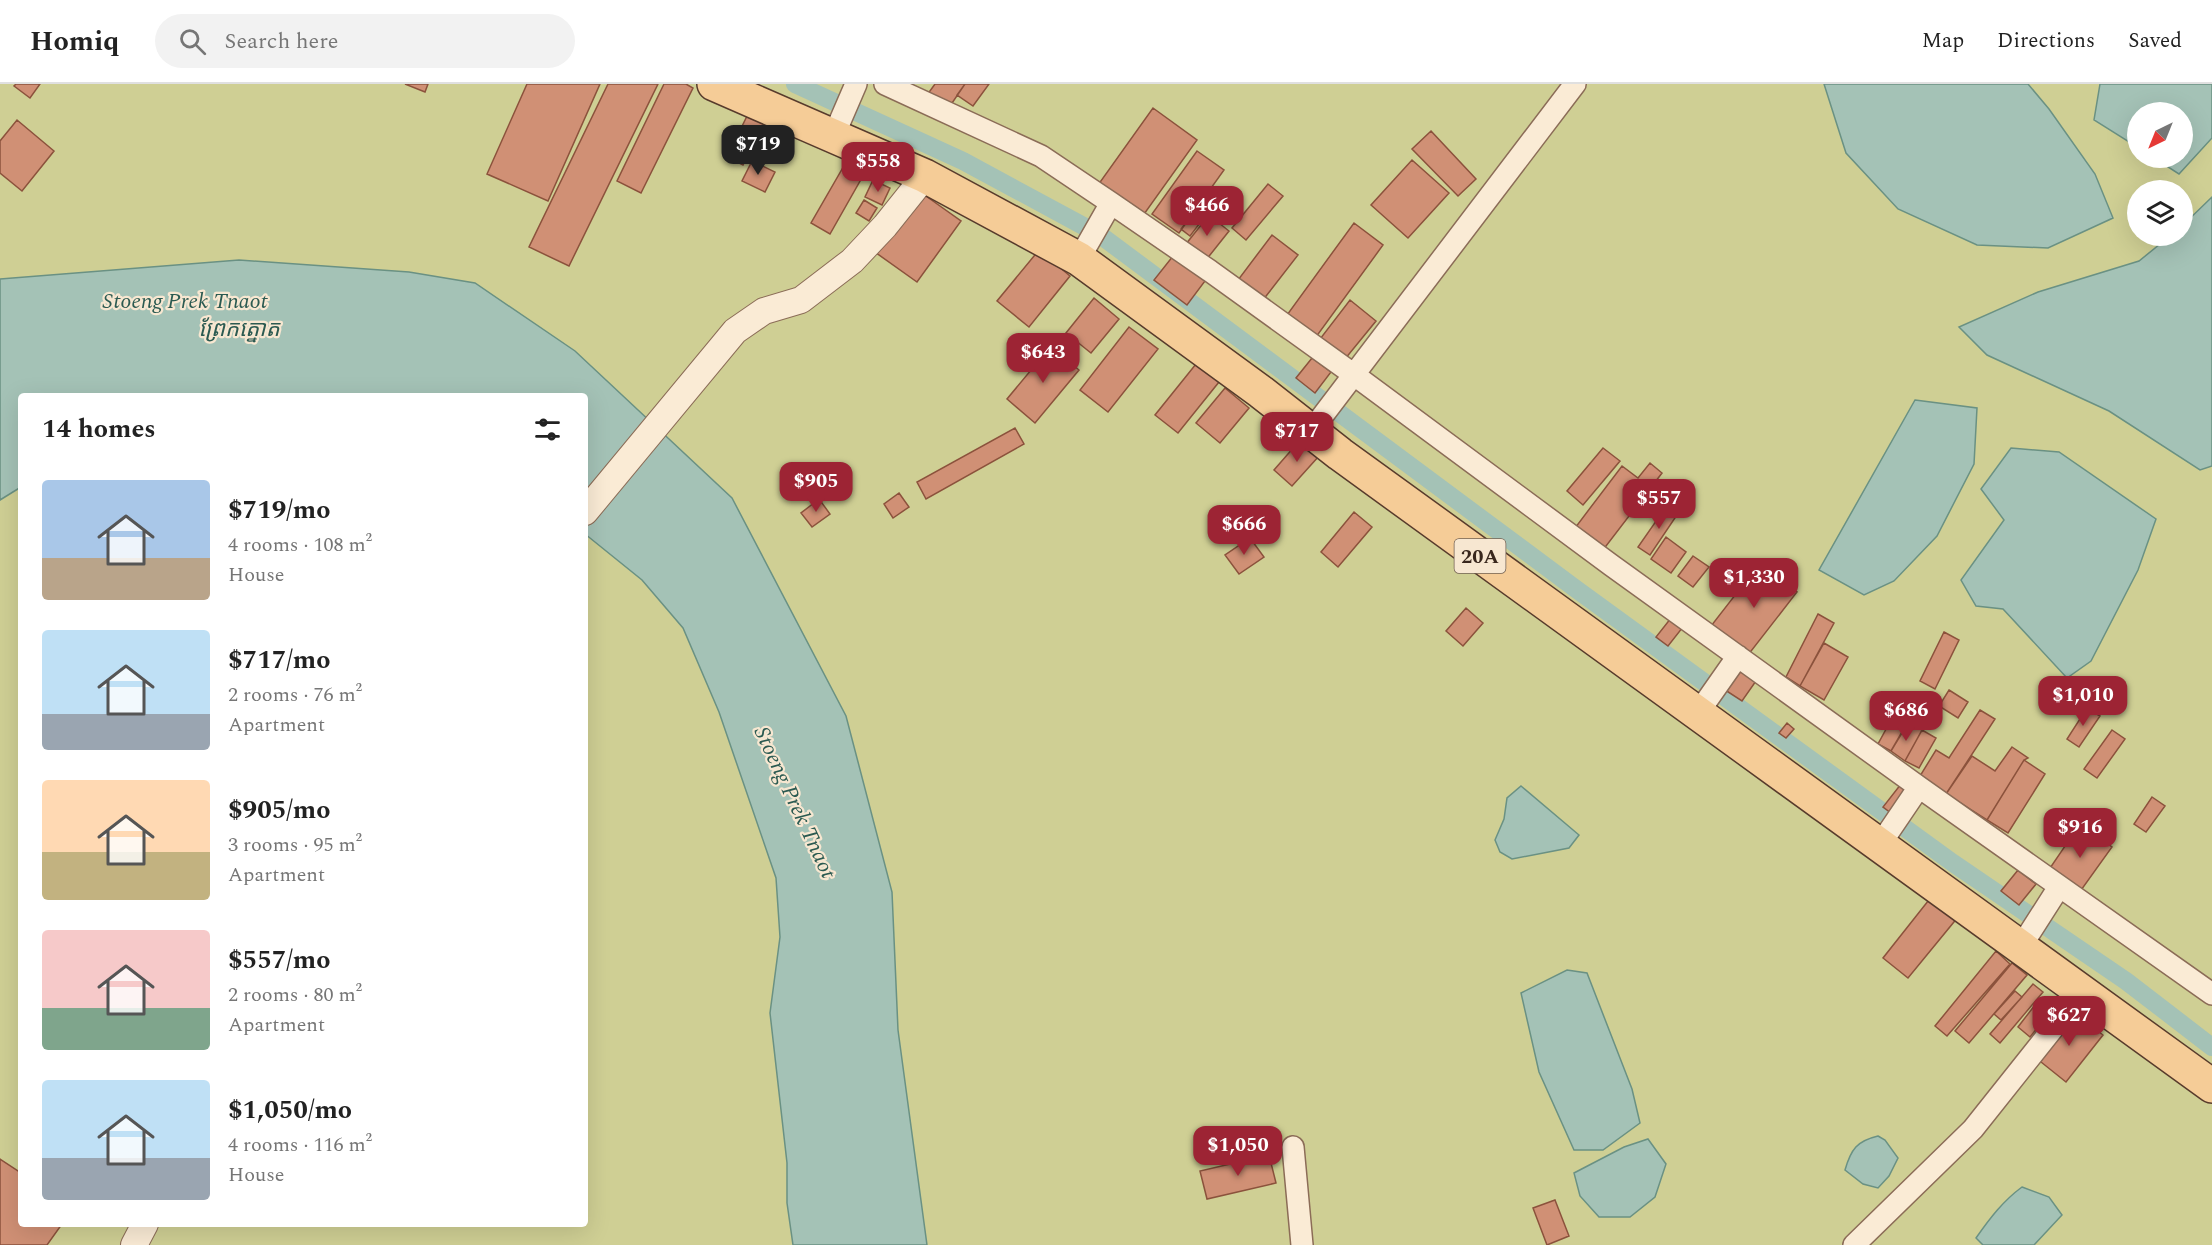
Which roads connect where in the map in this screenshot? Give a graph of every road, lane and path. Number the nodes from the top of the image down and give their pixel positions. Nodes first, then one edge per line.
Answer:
1 (714, 84) edge
2 (885, 84) edge
3 (1575, 84) edge
4 (855, 86) edge
5 (837, 127) junction
6 (925, 176) junction
7 (1107, 209) junction
8 (1084, 249) junction
9 (1349, 379) junction
10 (1319, 419) junction
11 (588, 508) edge
12 (1738, 656) junction
13 (1698, 713) junction
14 (1915, 793) junction
15 (1886, 834) junction
16 (2059, 887) junction
17 (2020, 948) junction
18 (2082, 992) junction
19 (2212, 994) edge
20 (2212, 1086) edge
21 (1293, 1147) dead end
22 (143, 1227) edge
23 (134, 1245) edge
24 (1302, 1245) edge
25 (1854, 1245) edge

1 - 5 main road, 20A
2 - 7 street
3 - 9 street
4 - 5 street
5 - 6 main road, 20A
6 - 8 main road, 20A
6 - 11 street
7 - 8 street
7 - 9 street
8 - 10 main road, 20A
9 - 10 street
9 - 12 street
10 - 13 main road, 20A
12 - 13 street
12 - 14 street
13 - 15 main road, 20A
14 - 15 street
14 - 16 street
15 - 17 main road, 20A
16 - 17 street
16 - 19 street
17 - 18 main road, 20A
18 - 20 main road, 20A
18 - 25 street
21 - 24 street
22 - 23 street

